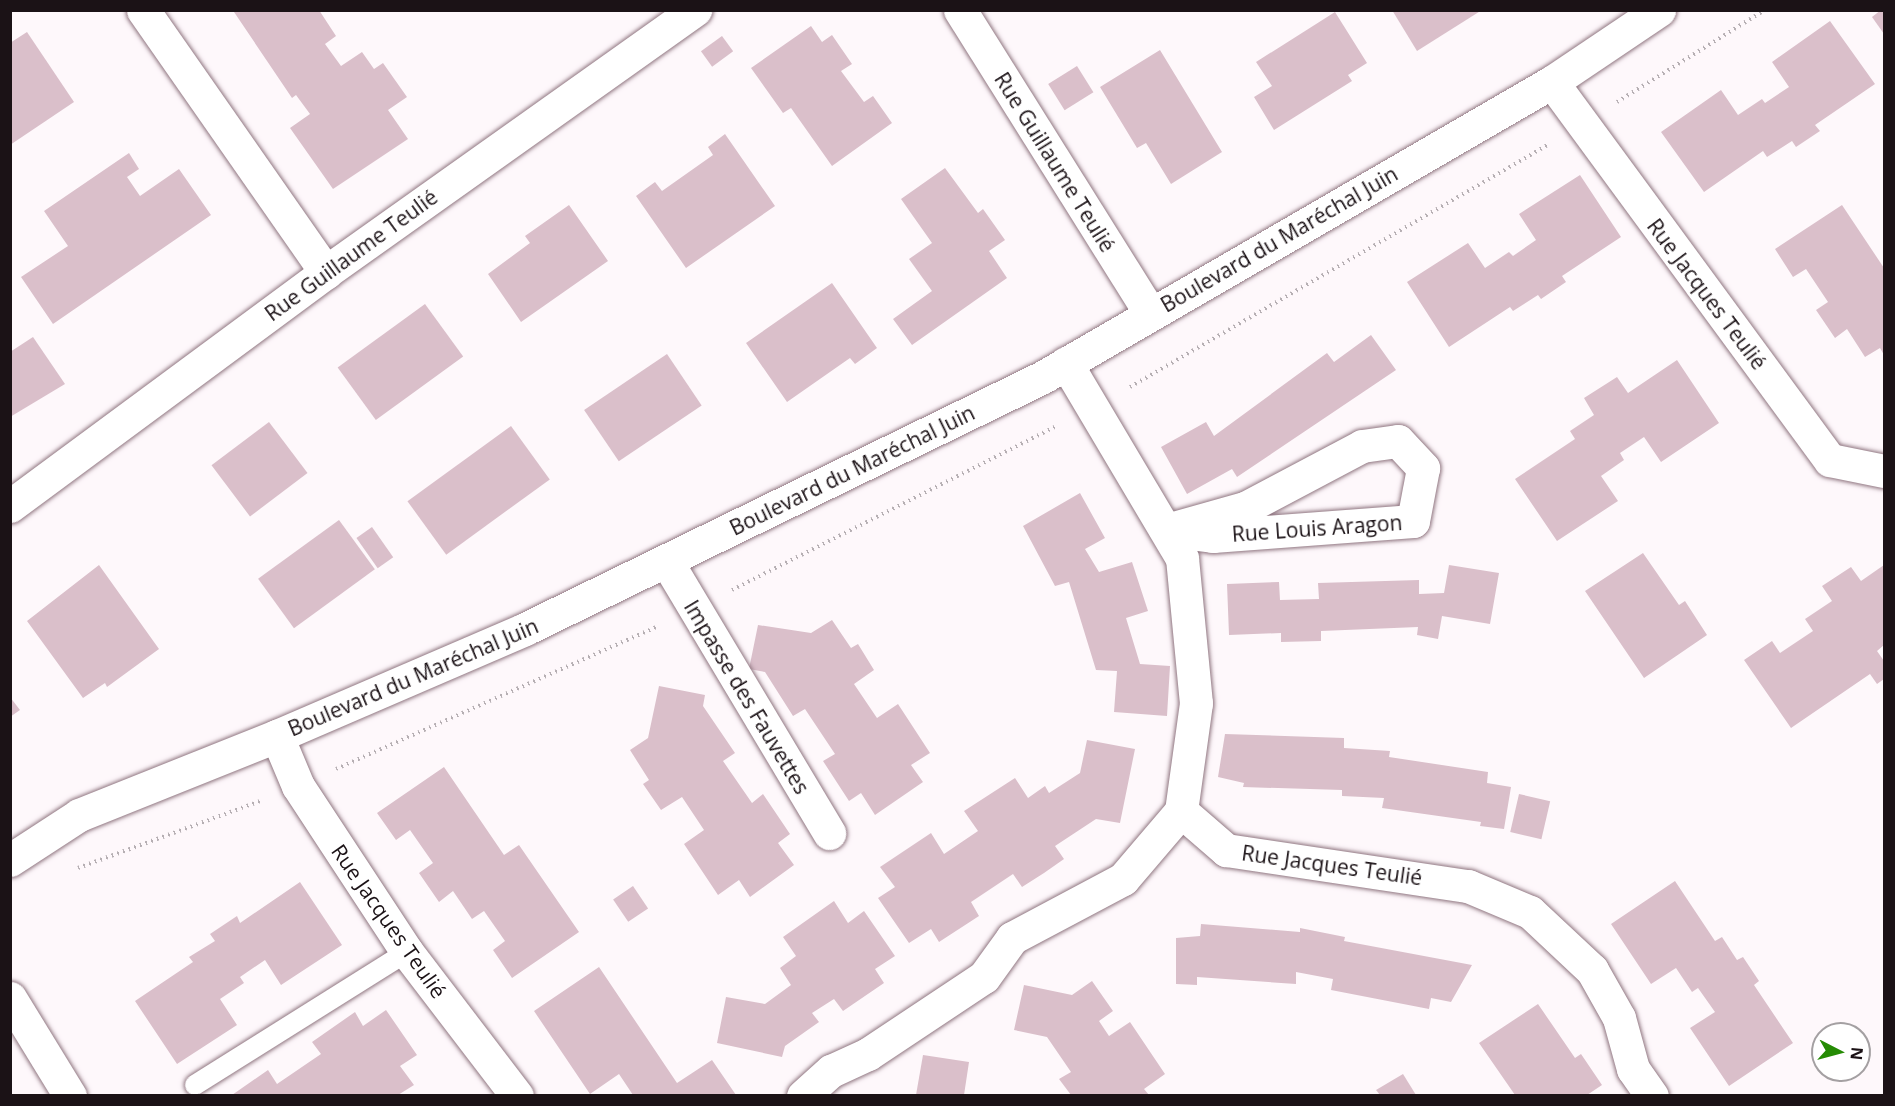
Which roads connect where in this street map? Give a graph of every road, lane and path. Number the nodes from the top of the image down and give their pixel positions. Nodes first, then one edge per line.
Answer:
1 (142, 10) edge
2 (694, 10) edge
3 (960, 10) edge
4 (1659, 10) edge
5 (1552, 82) junction
6 (326, 272) junction
7 (1150, 313) junction
8 (1066, 363) junction
9 (1884, 471) edge
10 (10, 506) edge
11 (1167, 530) junction
12 (667, 562) junction
13 (277, 736) junction
14 (1181, 811) junction
15 (829, 833) dead end
16 (10, 860) edge
17 (406, 952) junction
18 (10, 998) edge
19 (195, 1085) dead end
20 (70, 1095) edge
21 (517, 1095) edge
22 (803, 1095) edge
23 (1652, 1095) edge

1 - 6 street
2 - 6 street, Rue Guillaume Teulié
3 - 7 street, Rue Guillaume Teulié
4 - 5 street, Boulevard du Maréchal Juin
5 - 7 street, Boulevard du Maréchal Juin
5 - 9 street, Rue Jacques Teulié
6 - 10 street, Rue Guillaume Teulié
7 - 8 street, Boulevard du Maréchal Juin
8 - 11 street
8 - 12 street, Boulevard du Maréchal Juin
11 - 11 street, Rue Louis Aragon
11 - 14 street
12 - 13 street, Boulevard du Maréchal Juin
12 - 15 street, Impasse des Fauvettes
13 - 16 street, Boulevard du Maréchal Juin
13 - 17 street, Rue Jacques Teulié
14 - 22 street
14 - 23 street, Rue Jacques Teulié
17 - 19 lane
17 - 21 street, Rue Jacques Teulié
18 - 20 street

